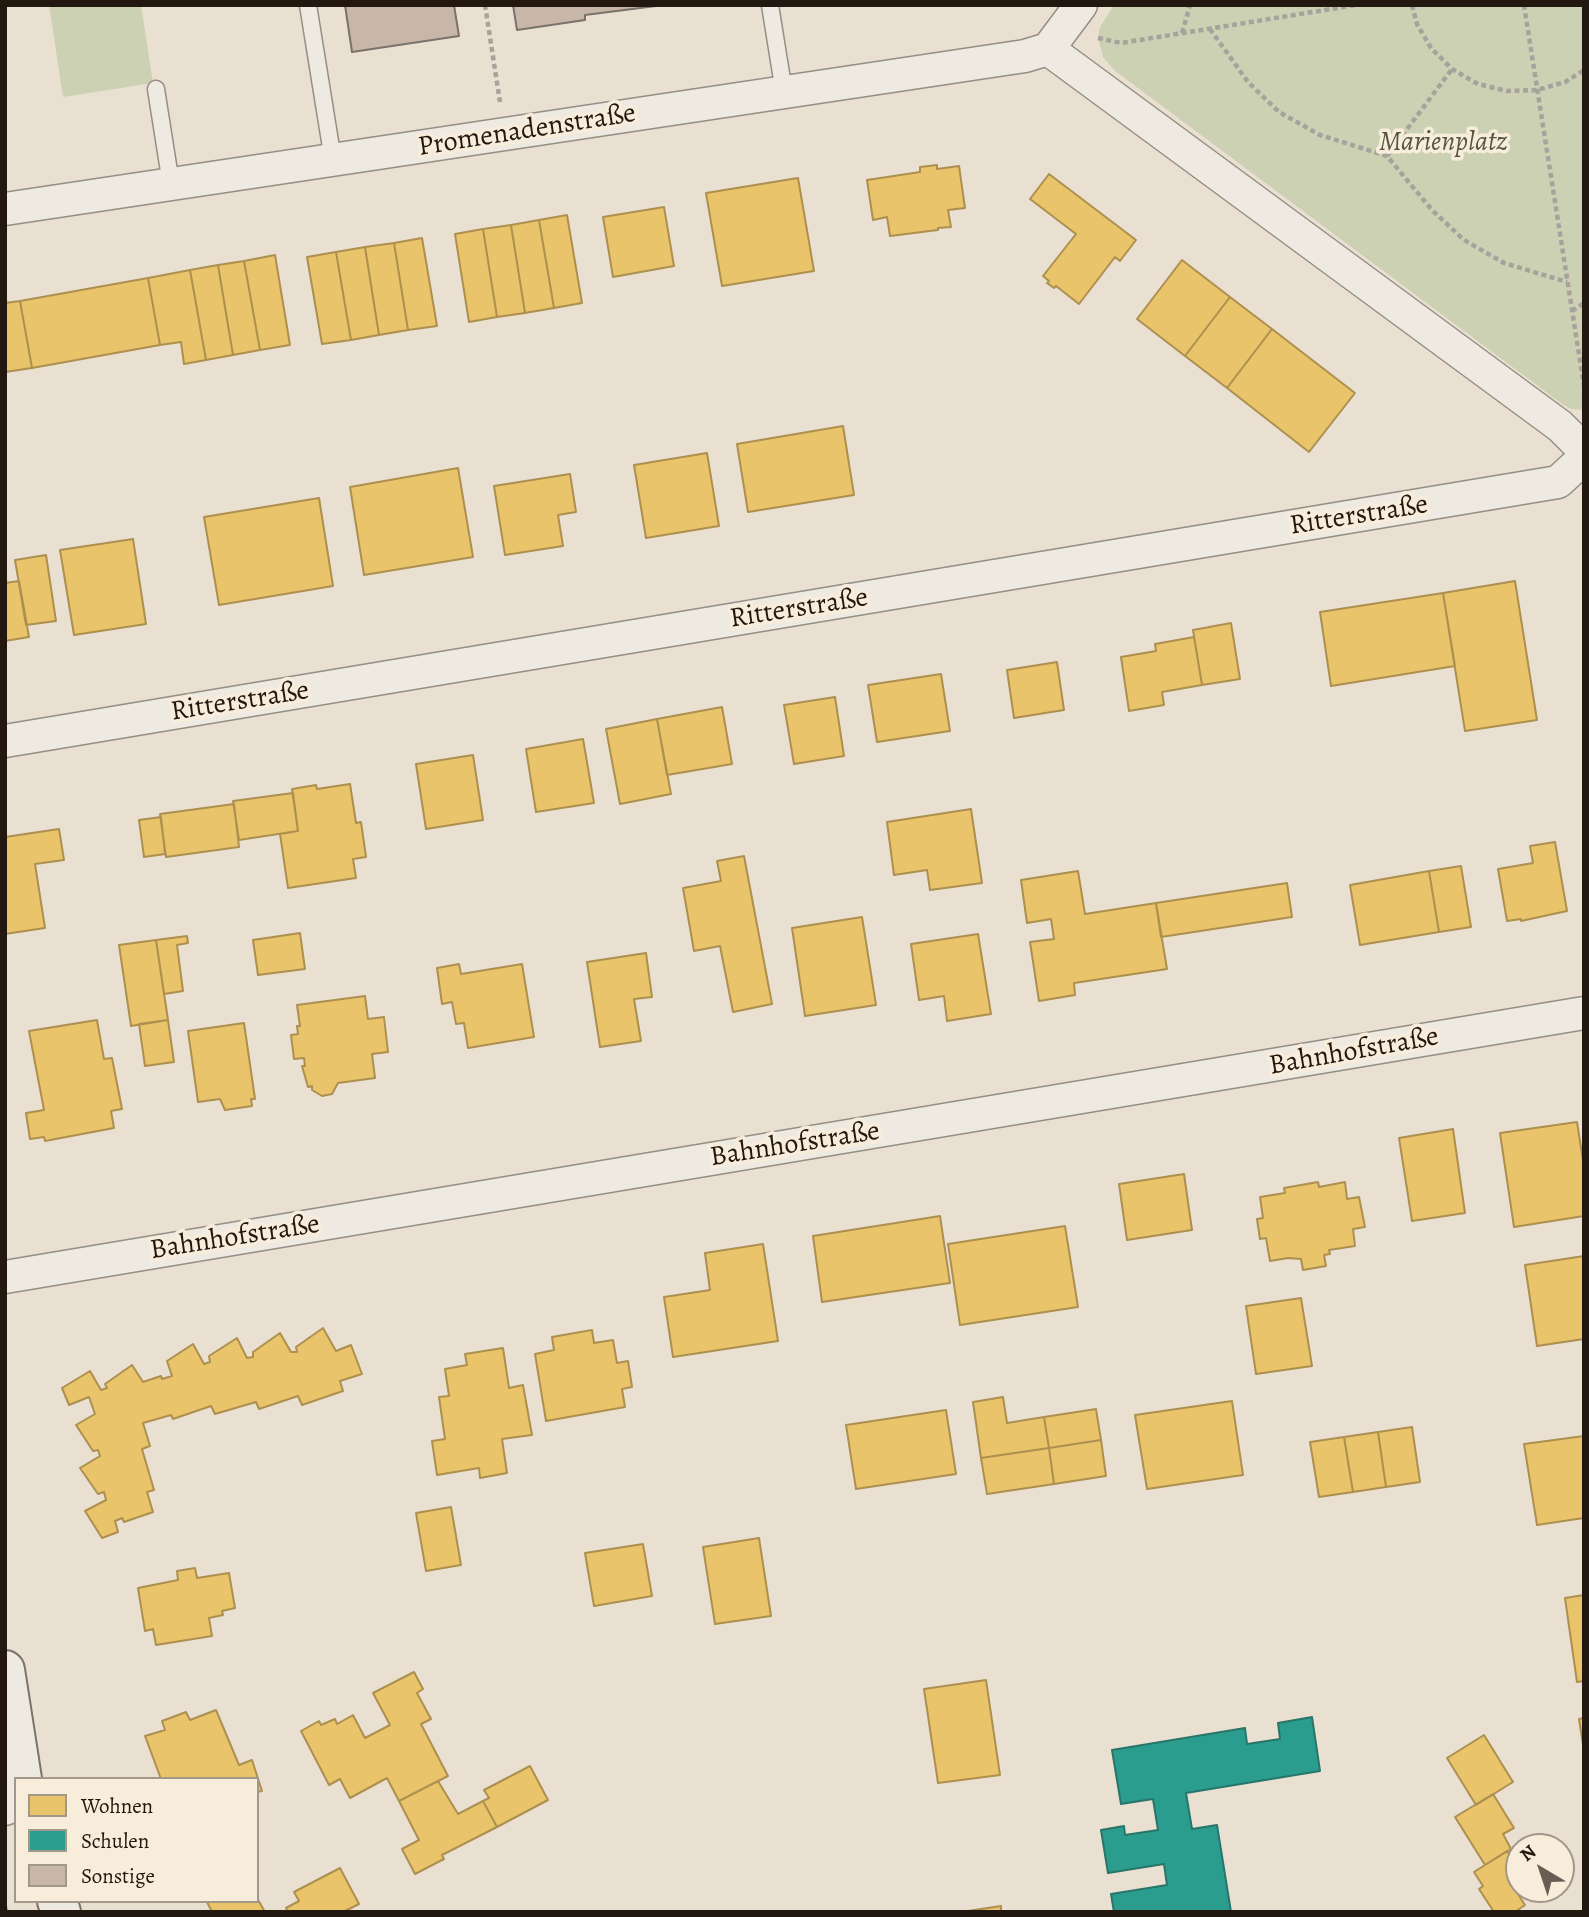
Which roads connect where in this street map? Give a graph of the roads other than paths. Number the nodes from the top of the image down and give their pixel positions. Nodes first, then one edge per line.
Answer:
1 (308, 5) edge
2 (770, 5) edge
3 (1082, 5) edge
4 (1048, 49) junction
5 (156, 89) dead end
6 (784, 92) junction
7 (333, 160) junction
8 (171, 184) junction
9 (5, 209) edge
10 (1584, 450) edge
11 (1584, 458) edge
12 (5, 741) edge
13 (1584, 1013) edge
14 (5, 1277) edge
15 (5, 1670) edge
16 (22, 1777) edge

1 - 7 lane
2 - 6 lane
3 - 4 street
4 - 6 street, Promenadenstraße
4 - 10 street
5 - 8 lane
6 - 7 street, Promenadenstraße
7 - 8 street, Promenadenstraße
8 - 9 street, Promenadenstraße
11 - 12 street, Ritterstraße
13 - 14 street, Bahnhofstraße
15 - 16 street

